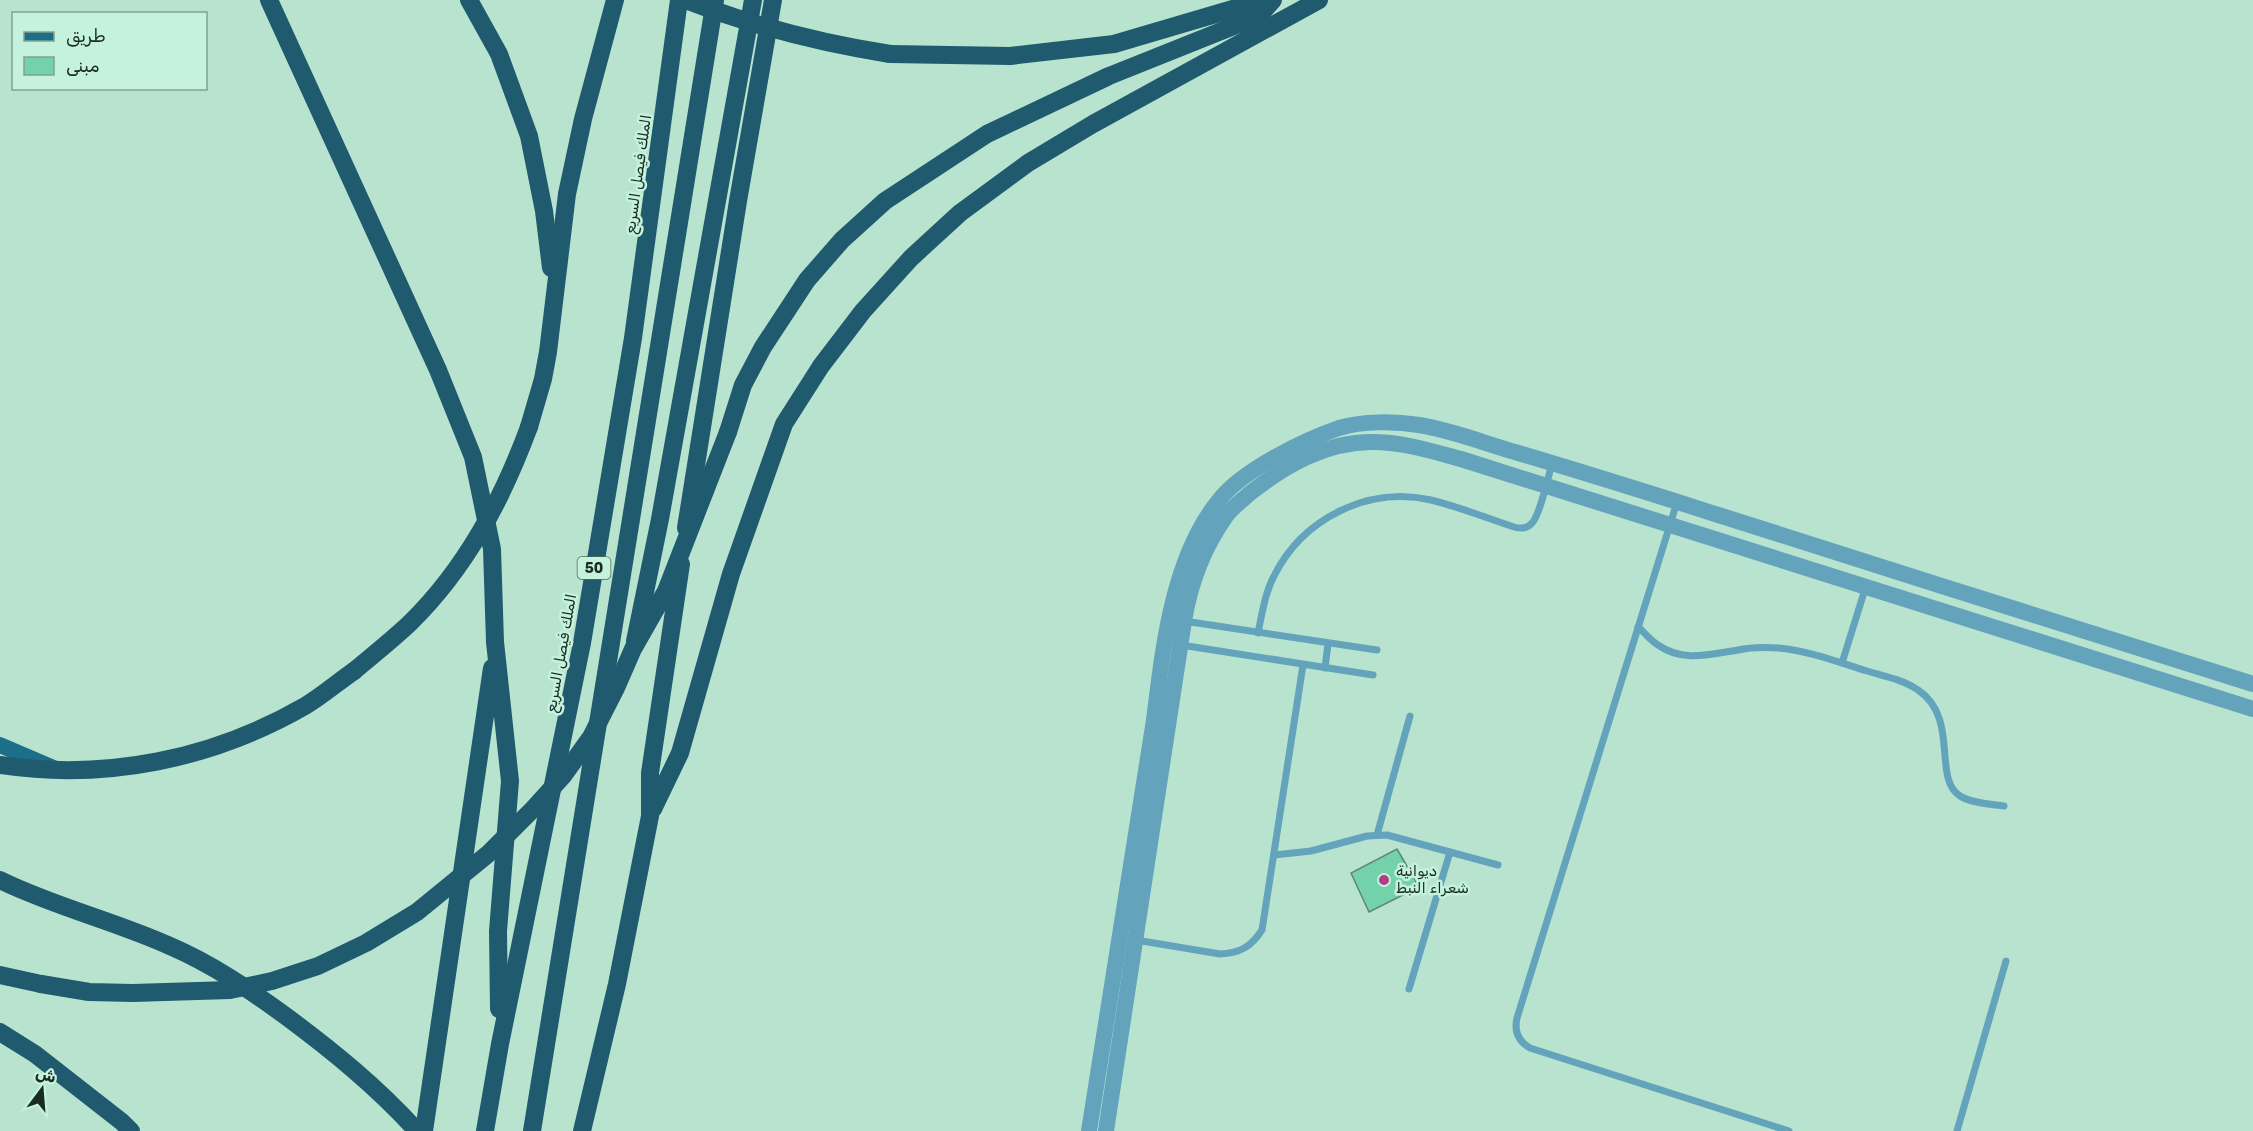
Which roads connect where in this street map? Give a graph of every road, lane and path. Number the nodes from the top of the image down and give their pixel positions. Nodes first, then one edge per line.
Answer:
1 (269, 0) edge
2 (469, 0) edge
3 (615, 0) edge
4 (679, 0) edge
5 (686, 0) edge
6 (714, 0) edge
7 (753, 0) edge
8 (773, 0) edge
9 (1263, 0) edge
10 (1273, 0) edge
11 (1319, 0) edge
12 (554, 296) junction
13 (1552, 463) junction
14 (1545, 486) junction
15 (1677, 502) junction
16 (1670, 524) junction
17 (1866, 586) junction
18 (1184, 621) junction
19 (1638, 627) junction
20 (1258, 633) junction
21 (495, 642) junction
22 (1328, 644) junction
23 (1181, 645) junction
24 (633, 649) junction
25 (1377, 650) dead end
26 (1842, 663) junction
27 (1303, 665) junction
28 (1325, 668) junction
29 (1372, 675) dead end
30 (2253, 684) edge
31 (2253, 709) edge
32 (1410, 716) dead end
33 (0, 745) edge
34 (0, 765) edge
35 (57, 769) junction
36 (2004, 806) dead end
37 (650, 816) junction
38 (1377, 835) junction
39 (1449, 852) junction
40 (1274, 855) junction
41 (1498, 865) dead end
42 (0, 880) edge
43 (1127, 939) junction
44 (2006, 961) dead end
45 (0, 975) edge
46 (1409, 989) dead end
47 (0, 1032) edge
48 (500, 1044) junction
49 (131, 1131) edge
50 (417, 1131) edge
51 (424, 1131) edge
52 (485, 1131) edge
53 (532, 1131) edge
54 (582, 1131) edge
55 (1089, 1131) edge
56 (1106, 1131) edge
57 (1789, 1131) edge
58 (1957, 1131) edge

1 - 21 highway
2 - 12 highway
3 - 12 highway
4 - 48 highway, الملك فيصل السريع / 50
5 - 9 highway, bridge
6 - 53 highway, 50
7 - 24 highway
8 - 37 highway
10 - 24 highway, bridge
11 - 37 highway
12 - 35 highway, bridge
13 - 14 lane
13 - 15 street
13 - 43 street
14 - 16 street
14 - 18 street
14 - 20 lane
15 - 16 lane
15 - 30 street
16 - 17 street
16 - 19 lane
17 - 26 lane
17 - 31 street
18 - 20 lane
18 - 23 street
19 - 26 lane
19 - 57 lane
20 - 22 lane
21 - 48 highway
21 - 51 highway
22 - 25 lane
22 - 28 lane
23 - 27 lane
23 - 43 street
24 - 45 highway, bridge
26 - 36 lane
27 - 28 lane
27 - 40 lane
28 - 29 lane
32 - 38 lane
33 - 35 main road
34 - 35 highway
37 - 54 highway
38 - 39 lane
38 - 40 lane
39 - 41 lane
39 - 46 lane
40 - 43 lane
42 - 50 highway, bridge
43 - 55 street
43 - 56 street
44 - 58 lane
47 - 49 highway
48 - 52 highway, الملك فيصل السريع / 50

